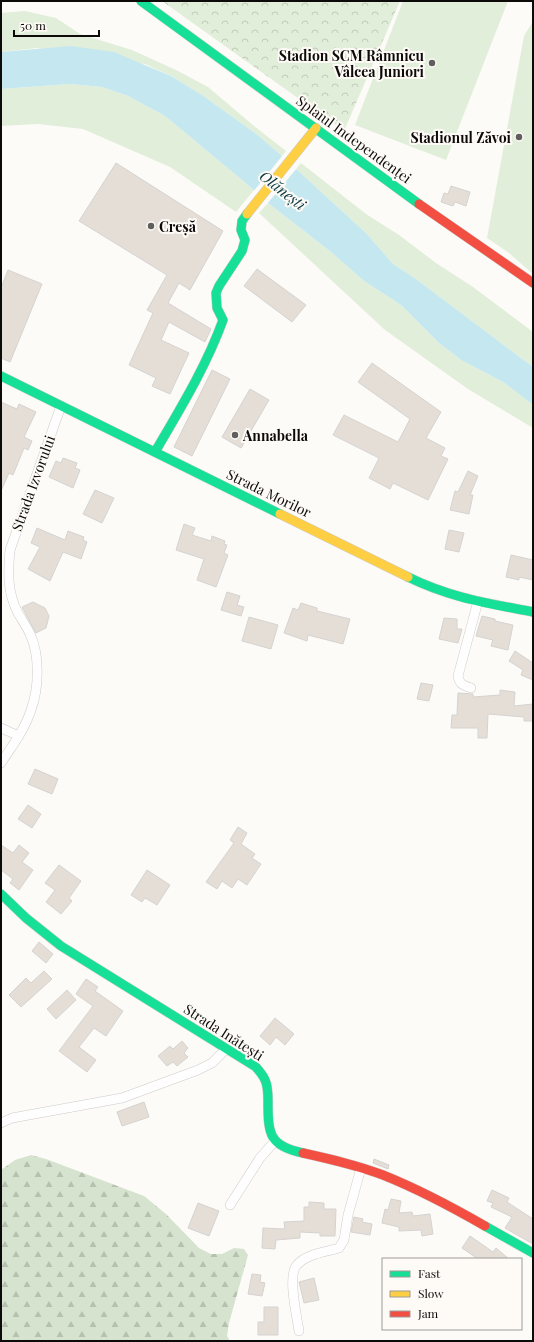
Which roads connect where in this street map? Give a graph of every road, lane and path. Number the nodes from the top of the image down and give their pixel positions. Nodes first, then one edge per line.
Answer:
1 (141, 1) edge
2 (316, 128) junction
3 (533, 283) edge
4 (1, 376) edge
5 (61, 406) junction
6 (155, 452) junction
7 (478, 601) junction
8 (533, 612) edge
9 (471, 688) dead end
10 (1, 728) edge
11 (19, 736) junction
12 (1, 763) edge
13 (1, 894) edge
14 (226, 1048) junction
15 (1, 1123) edge
16 (275, 1141) junction
17 (361, 1168) junction
18 (230, 1205) dead end
19 (533, 1253) edge
20 (299, 1331) dead end

1 - 2 street, Splaiul Independenței
2 - 3 street, Splaiul Independenței
2 - 6 street
4 - 5 street, Strada Morilor
5 - 6 street, Strada Morilor
5 - 11 street, Strada Izvorului
6 - 7 street, Strada Morilor
7 - 8 street, Strada Morilor
7 - 9 street
10 - 11 street
11 - 12 street, Strada Izvorului
13 - 14 street, Strada Inătești
14 - 15 street
14 - 16 street, Strada Inătești
16 - 17 street
16 - 18 street
17 - 19 street
17 - 20 street

